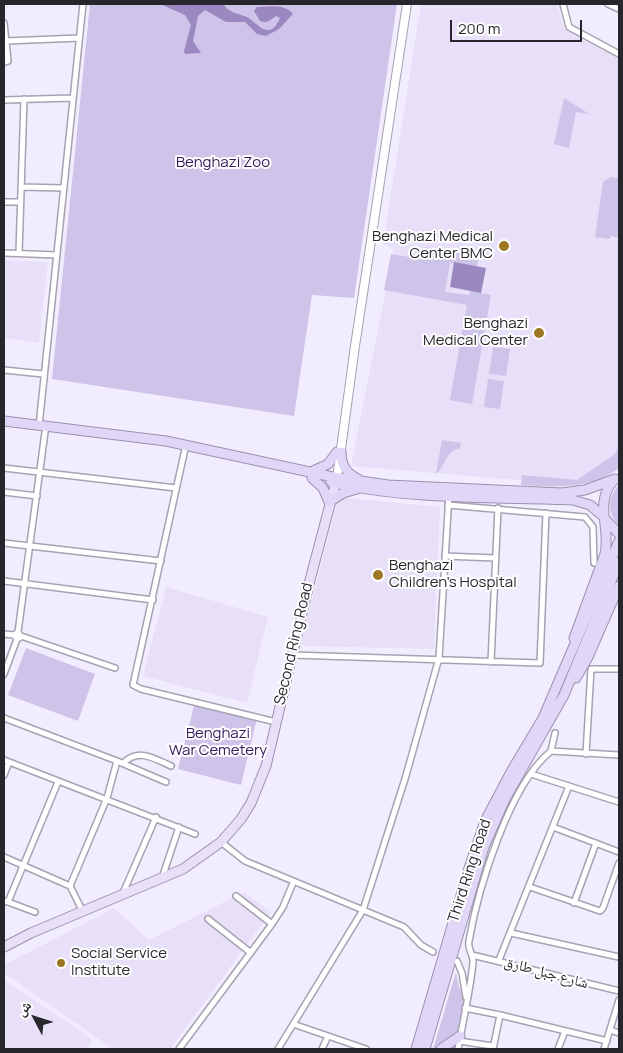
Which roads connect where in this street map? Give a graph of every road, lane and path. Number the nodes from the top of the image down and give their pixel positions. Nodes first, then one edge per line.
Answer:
1 (83, 4) edge
2 (403, 4) edge
3 (407, 4) edge
4 (563, 4) edge
5 (608, 4) edge
6 (619, 9) edge
7 (4, 22) edge
8 (79, 38) junction
9 (6, 42) junction
10 (619, 54) edge
11 (4, 62) edge
12 (72, 98) junction
13 (24, 99) junction
14 (4, 100) edge
15 (21, 187) junction
16 (64, 188) junction
17 (4, 202) edge
18 (20, 202) junction
19 (4, 253) edge
20 (19, 253) junction
21 (57, 255) junction
22 (4, 370) edge
23 (44, 374) junction
24 (4, 420) edge
25 (4, 425) edge
26 (42, 427) junction
27 (185, 449) junction
28 (339, 452) junction
29 (4, 468) edge
30 (40, 473) junction
31 (311, 475) junction
32 (617, 477) edge
33 (334, 482) junction
34 (368, 482) junction
35 (176, 488) junction
36 (359, 488) junction
37 (4, 492) edge
38 (449, 495) junction
39 (37, 496) junction
40 (329, 502) junction
41 (448, 505) junction
42 (498, 508) junction
43 (546, 513) junction
44 (605, 518) junction
45 (619, 534) edge
46 (619, 541) edge
47 (4, 543) edge
48 (31, 546) junction
49 (446, 556) junction
50 (496, 558) junction
51 (161, 560) junction
52 (619, 562) edge
53 (594, 563) dead end
54 (4, 581) edge
55 (26, 584) junction
56 (619, 586) edge
57 (153, 600) junction
58 (589, 623) junction
59 (4, 634) edge
60 (18, 635) junction
61 (292, 655) junction
62 (439, 658) junction
63 (491, 662) junction
64 (567, 662) junction
65 (115, 668) dead end
66 (619, 669) edge
67 (4, 674) edge
68 (564, 695) junction
69 (4, 718) edge
70 (276, 722) junction
71 (554, 733) dead end
72 (551, 751) junction
73 (586, 754) junction
74 (619, 755) edge
75 (7, 761) edge
76 (120, 762) junction
77 (171, 766) dead end
78 (531, 774) junction
79 (4, 775) edge
80 (58, 782) junction
81 (166, 782) dead end
82 (569, 786) junction
83 (107, 798) junction
84 (619, 802) edge
85 (156, 817) junction
86 (179, 827) junction
87 (553, 827) junction
88 (196, 834) dead end
89 (221, 842) junction
90 (596, 843) junction
91 (619, 852) edge
92 (4, 857) edge
93 (619, 863) edge
94 (24, 866) junction
95 (162, 879) junction
96 (293, 883) junction
97 (70, 886) junction
98 (530, 887) junction
99 (122, 896) junction
100 (236, 896) dead end
101 (6, 901) edge
102 (574, 903) junction
103 (363, 910) junction
104 (35, 912) dead end
105 (83, 912) junction
106 (208, 919) dead end
107 (272, 924) junction
108 (511, 933) junction
109 (4, 947) edge
110 (433, 952) dead end
111 (251, 954) junction
112 (472, 955) junction
113 (619, 957) edge
114 (499, 960) junction
115 (457, 961) dead end
116 (619, 991) edge
117 (466, 1000) junction
118 (619, 1000) edge
119 (465, 1008) junction
120 (618, 1012) edge
121 (500, 1015) junction
122 (293, 1024) junction
123 (610, 1030) junction
124 (565, 1031) junction
125 (619, 1033) edge
126 (328, 1036) junction
127 (460, 1039) junction
128 (607, 1041) junction
129 (493, 1048) edge
130 (178, 1049) edge
131 (278, 1049) edge
132 (322, 1049) edge
133 (366, 1049) edge
134 (416, 1049) edge
135 (425, 1049) edge
136 (442, 1049) edge
137 (458, 1049) edge
138 (558, 1049) edge
139 (605, 1049) edge

1 - 8 street
2 - 28 main road
3 - 28 main road
4 - 10 street
5 - 6 street
7 - 9 street
8 - 9 street
8 - 12 street
9 - 11 street
12 - 13 street
12 - 16 street
13 - 14 street
13 - 15 street
15 - 16 street
15 - 18 street
16 - 21 street
17 - 18 street
18 - 20 street
19 - 20 street
20 - 21 street
21 - 23 street
22 - 23 street
23 - 26 street
24 - 26 highway
25 - 26 highway
26 - 27 highway
26 - 30 street
26 - 31 highway
27 - 31 highway
27 - 35 street
28 - 31 highway
28 - 33 main road
28 - 34 highway
29 - 30 street
30 - 35 street
30 - 39 street
31 - 33 highway
31 - 40 highway
32 - 34 highway
32 - 44 highway
33 - 34 highway
33 - 36 highway
33 - 40 main road, Second Ring Road
35 - 51 street
36 - 38 highway
36 - 40 highway
37 - 39 street
38 - 41 street
38 - 44 highway
39 - 48 street
40 - 61 main road, Second Ring Road
41 - 42 street
41 - 49 street
42 - 43 street
42 - 50 street
43 - 53 street
43 - 63 street
44 - 45 highway
44 - 64 highway
46 - 58 highway
47 - 48 street
48 - 51 street
48 - 55 street
49 - 50 street
49 - 62 street
50 - 63 street
51 - 57 street
52 - 58 highway
54 - 55 street
55 - 57 street
55 - 60 street
56 - 68 highway
57 - 70 street
58 - 64 highway, Third Ring Road
58 - 68 highway, Third Ring Road
59 - 60 street
60 - 65 street
60 - 67 street
61 - 62 street
61 - 70 main road, Second Ring Road
62 - 63 street
62 - 103 street
64 - 134 highway, Third Ring Road
66 - 73 street
68 - 135 highway, Third Ring Road
69 - 76 street
70 - 89 main road, Second Ring Road
71 - 72 street
72 - 73 street
72 - 78 street
73 - 74 street
75 - 79 street
75 - 80 street
76 - 77 street
76 - 81 street
76 - 83 street
78 - 82 street
78 - 112 street
80 - 83 street
80 - 94 street
82 - 84 street
82 - 87 street
83 - 85 street
83 - 97 street
85 - 86 street
85 - 99 street
86 - 88 street
86 - 95 street
87 - 90 street
87 - 98 street
89 - 95 main road, Second Ring Road
89 - 96 street
90 - 91 street
90 - 102 street
92 - 94 street
93 - 102 street
94 - 97 street
94 - 101 street
95 - 99 main road, Second Ring Road
96 - 103 street
96 - 107 street
97 - 105 street
98 - 102 street
98 - 108 street
99 - 105 main road, Second Ring Road
100 - 107 street
101 - 104 street
103 - 110 street
103 - 122 street
105 - 109 main road, Second Ring Road
106 - 111 street
107 - 111 street
108 - 113 street
108 - 114 street
111 - 130 street
112 - 114 street, شارع جبل طارق
112 - 117 street
114 - 116 street, شارع جبل طارق
115 - 117 street
117 - 119 street
118 - 120 street
119 - 121 street
119 - 127 street
120 - 123 street
121 - 124 street
121 - 129 street
122 - 126 street
122 - 131 street
123 - 125 street
123 - 128 street
124 - 128 street
124 - 138 street
126 - 132 street
126 - 133 street
127 - 129 street
127 - 136 highway
127 - 137 street
128 - 139 street

